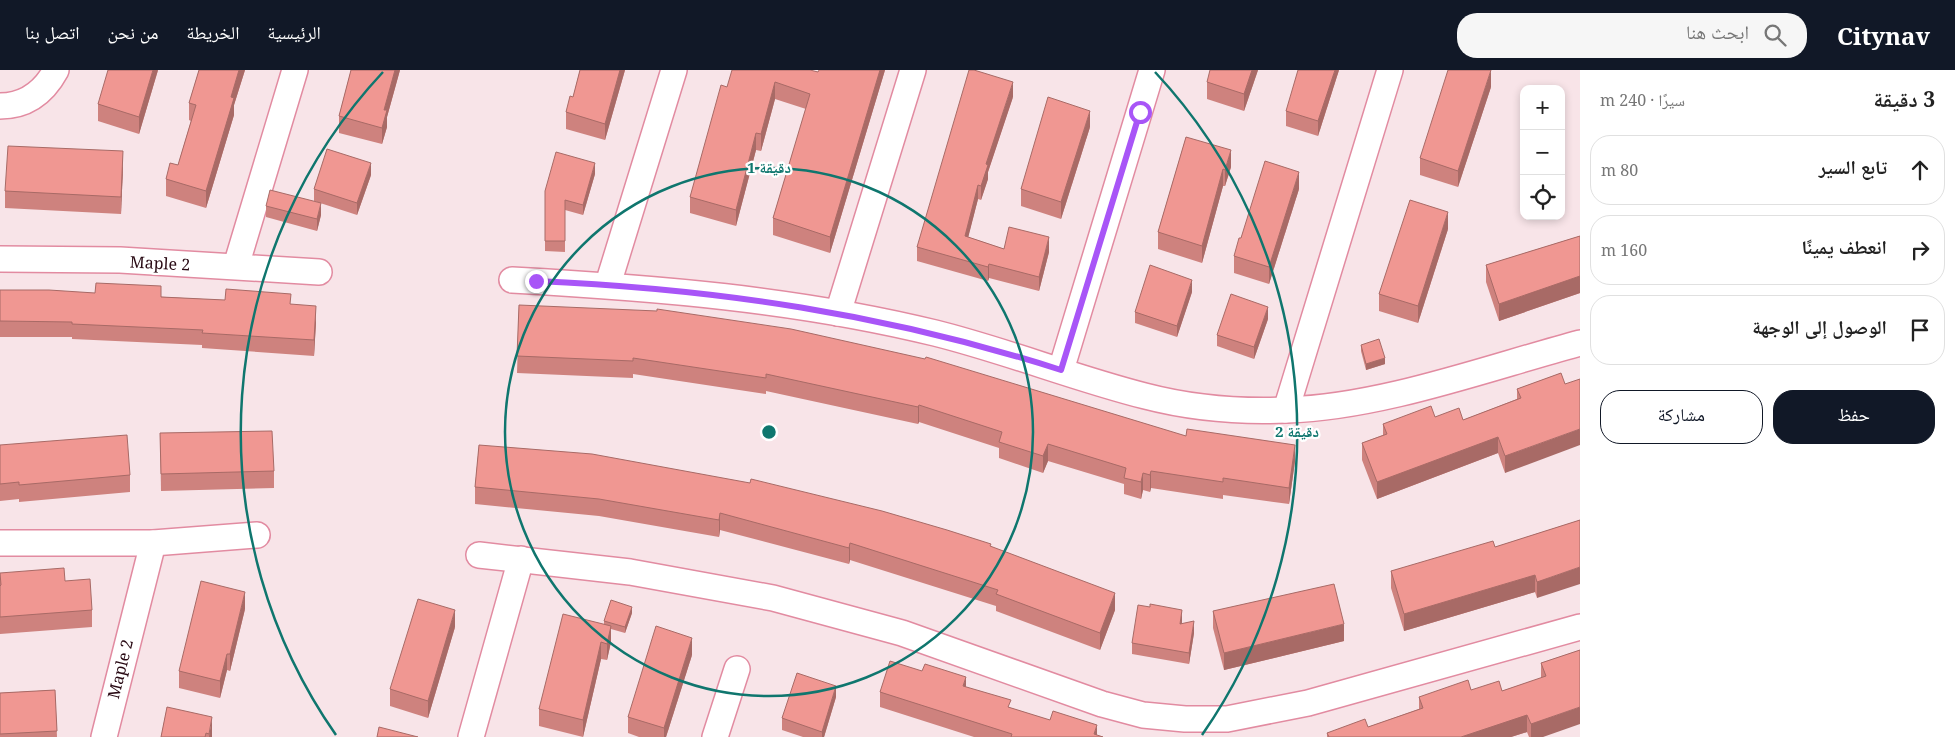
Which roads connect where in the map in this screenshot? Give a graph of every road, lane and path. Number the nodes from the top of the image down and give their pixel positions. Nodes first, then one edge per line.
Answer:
1 (56, 70) edge
2 (295, 70) edge
3 (674, 70) edge
4 (914, 70) edge
5 (1152, 70) edge
6 (1390, 70) edge
7 (0, 106) edge
8 (0, 259) edge
9 (236, 266) junction
10 (319, 272) dead end
11 (512, 280) dead end
12 (608, 284) junction
13 (838, 312) junction
14 (1580, 343) edge
15 (1061, 370) junction
16 (1286, 410) junction
17 (257, 536) dead end
18 (0, 543) edge
19 (153, 543) junction
20 (479, 555) dead end
21 (521, 559) junction
22 (1580, 627) edge
23 (736, 669) dead end
24 (104, 737) edge
25 (472, 737) edge
26 (715, 737) edge

1 - 7 street
2 - 9 street
3 - 12 street
4 - 13 street
5 - 15 street
6 - 16 street
8 - 9 street, Maple 2
9 - 10 street, Maple 2
11 - 12 street
12 - 13 street
13 - 15 street
14 - 16 street
15 - 16 street
17 - 19 street
18 - 19 street
19 - 24 street, Maple 2
20 - 21 street
21 - 22 street
21 - 25 street
23 - 26 street

